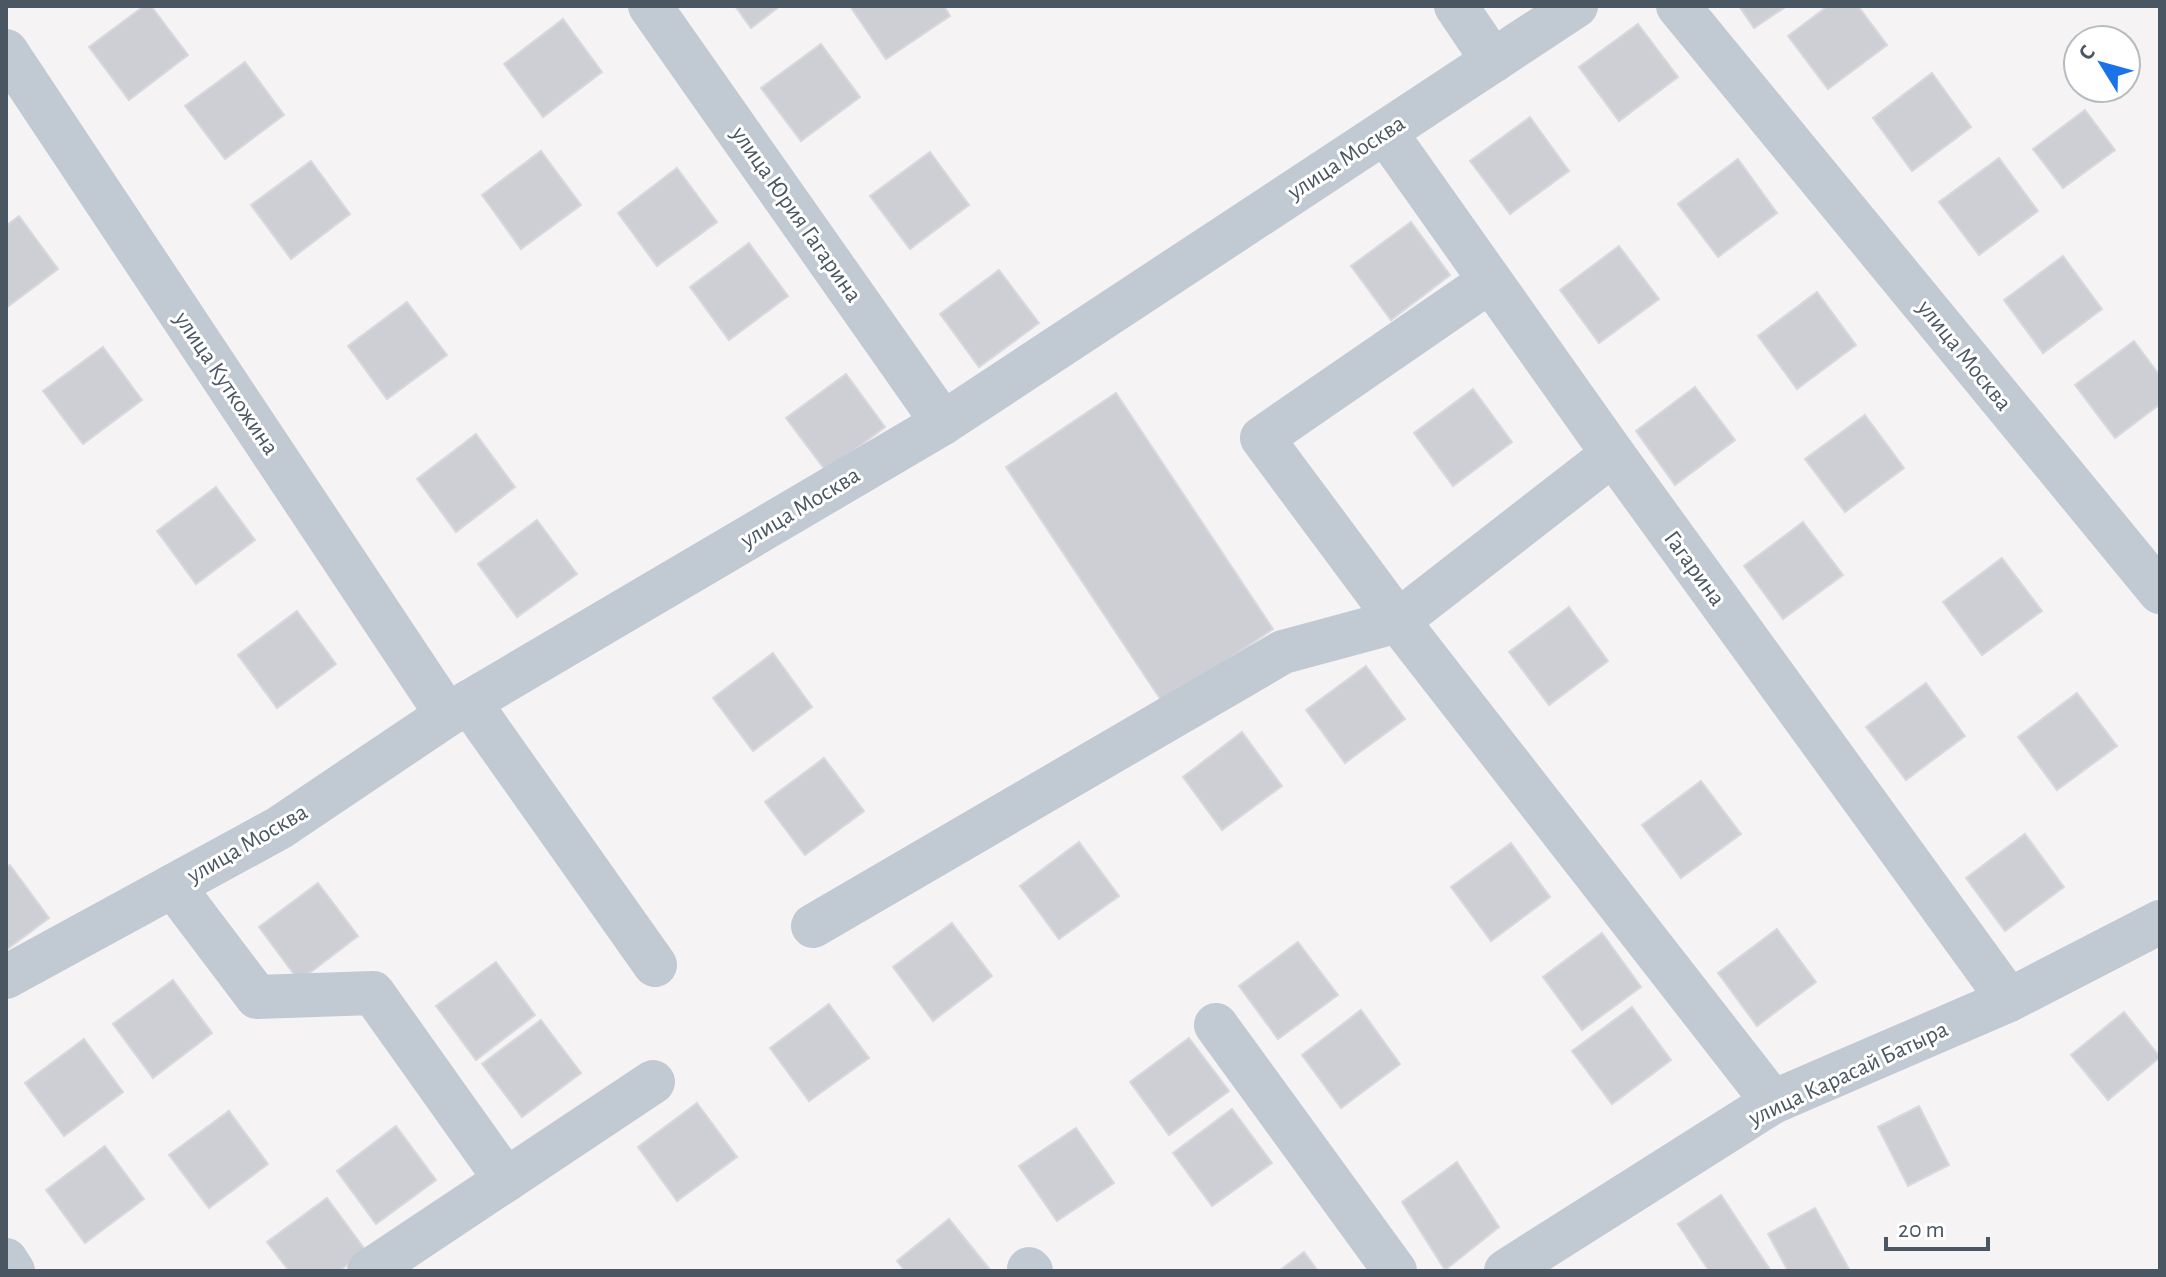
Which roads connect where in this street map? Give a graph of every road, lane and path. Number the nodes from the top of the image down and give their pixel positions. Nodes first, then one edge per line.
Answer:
1 (650, 6) edge
2 (1456, 6) edge
3 (1576, 6) edge
4 (1678, 6) edge
5 (6, 51) edge
6 (1493, 61) junction
7 (1385, 132) junction
8 (1490, 281) junction
9 (943, 423) junction
10 (1613, 454) junction
11 (2160, 592) edge
12 (1398, 621) junction
13 (458, 709) junction
14 (173, 886) junction
15 (2160, 922) edge
16 (813, 926) dead end
17 (655, 965) dead end
18 (6, 977) edge
19 (2009, 1000) junction
20 (1216, 1025) dead end
21 (653, 1082) dead end
22 (1773, 1102) junction
23 (506, 1180) junction
24 (6, 1260) edge
25 (13, 1271) edge
26 (369, 1271) edge
27 (1395, 1271) edge
28 (1506, 1271) edge

1 - 9 street, улица Юрия Гагарина
2 - 6 street
3 - 6 street, улица Москва
4 - 11 street, улица Москва
5 - 13 street, улица Куткожина
6 - 7 street, улица Москва
7 - 8 street, Гагарина
7 - 9 street, улица Москва
8 - 10 street, Гагарина
8 - 12 street
9 - 13 street, улица Москва
10 - 12 street
10 - 19 street, Гагарина
12 - 16 street
12 - 22 street
13 - 14 street, улица Москва
13 - 17 street, улица Куткожина
14 - 18 street, улица Москва
14 - 23 street
15 - 19 street, улица Карасай Батыра
19 - 22 street, улица Карасай Батыра
20 - 27 street
21 - 23 street
22 - 28 street, улица Карасай Батыра
23 - 26 street
24 - 25 street

